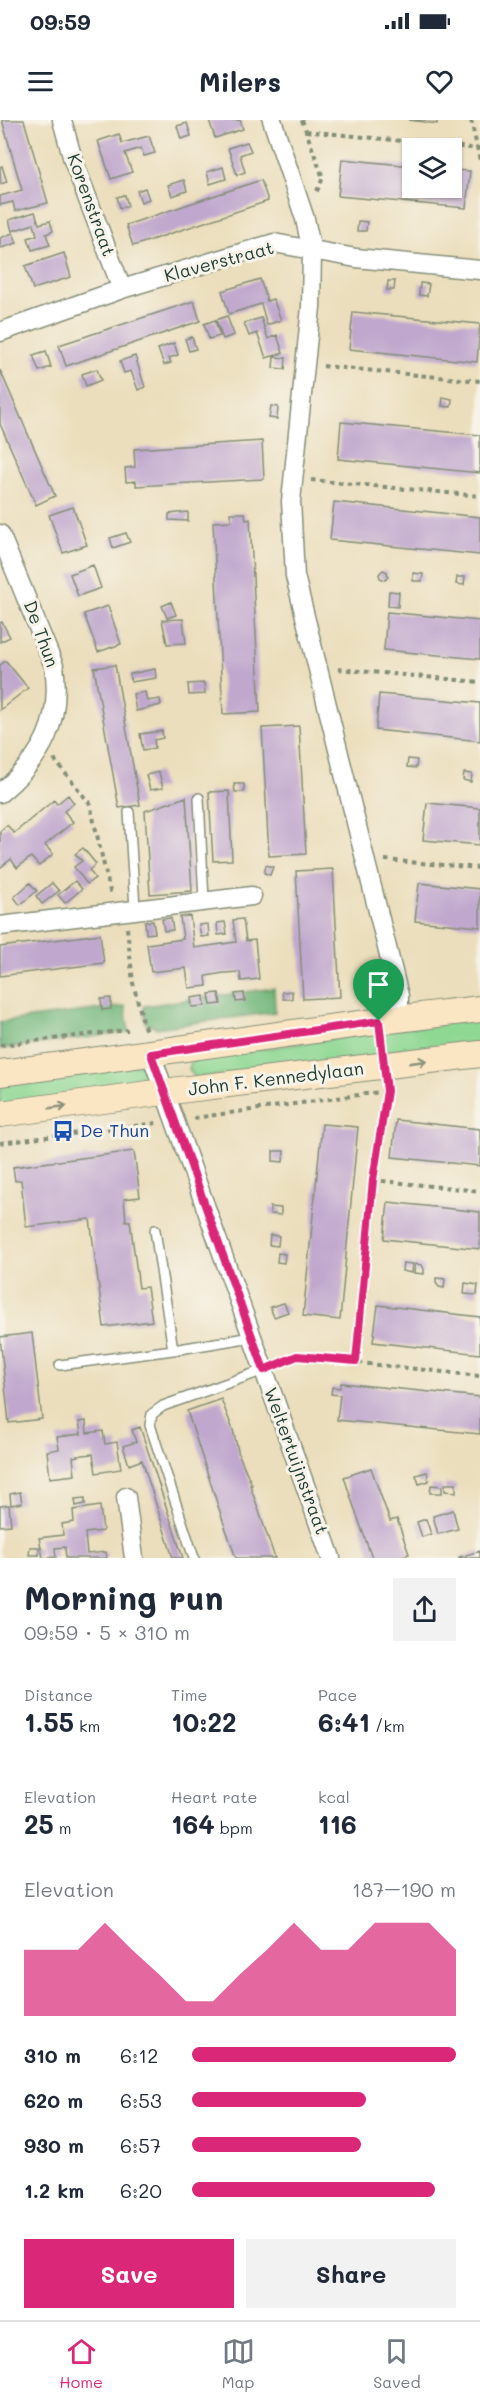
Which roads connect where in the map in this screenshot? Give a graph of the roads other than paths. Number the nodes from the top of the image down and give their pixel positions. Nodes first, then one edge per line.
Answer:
1 (62, 120) edge
2 (272, 120) edge
3 (312, 251) junction
4 (480, 270) edge
5 (122, 290) junction
6 (0, 332) edge
7 (0, 534) edge
8 (0, 793) edge
9 (199, 798) dead end
10 (129, 812) dead end
11 (252, 896) dead end
12 (204, 901) junction
13 (125, 910) junction
14 (0, 926) edge
15 (480, 1009) edge
16 (399, 1018) junction
17 (151, 1054) junction
18 (480, 1054) edge
19 (0, 1073) edge
20 (164, 1092) junction
21 (0, 1114) edge
22 (155, 1230) dead end
23 (252, 1336) junction
24 (173, 1350) junction
25 (60, 1365) dead end
26 (264, 1370) junction
27 (126, 1497) dead end
28 (134, 1558) edge
29 (194, 1558) edge
30 (331, 1558) edge

1 - 5 street, Korenstraat
2 - 3 street
3 - 4 street, Klaverstraat
3 - 5 street, Klaverstraat
3 - 16 street
5 - 6 street, Klaverstraat
7 - 8 street, De Thun
9 - 12 lane
10 - 13 lane
11 - 12 street
12 - 13 street
13 - 14 street
15 - 16 street
16 - 17 street
17 - 19 street
17 - 20 street, Weltertuijnstraat
20 -> 18 street, John F. Kennedylaan
21 -> 20 street, John F. Kennedylaan
20 - 23 street, Weltertuijnstraat
22 - 24 lane
23 - 24 lane
23 - 26 street, Weltertuijnstraat
24 - 25 lane
26 - 29 lane
26 - 30 street, Weltertuijnstraat
27 - 28 street

